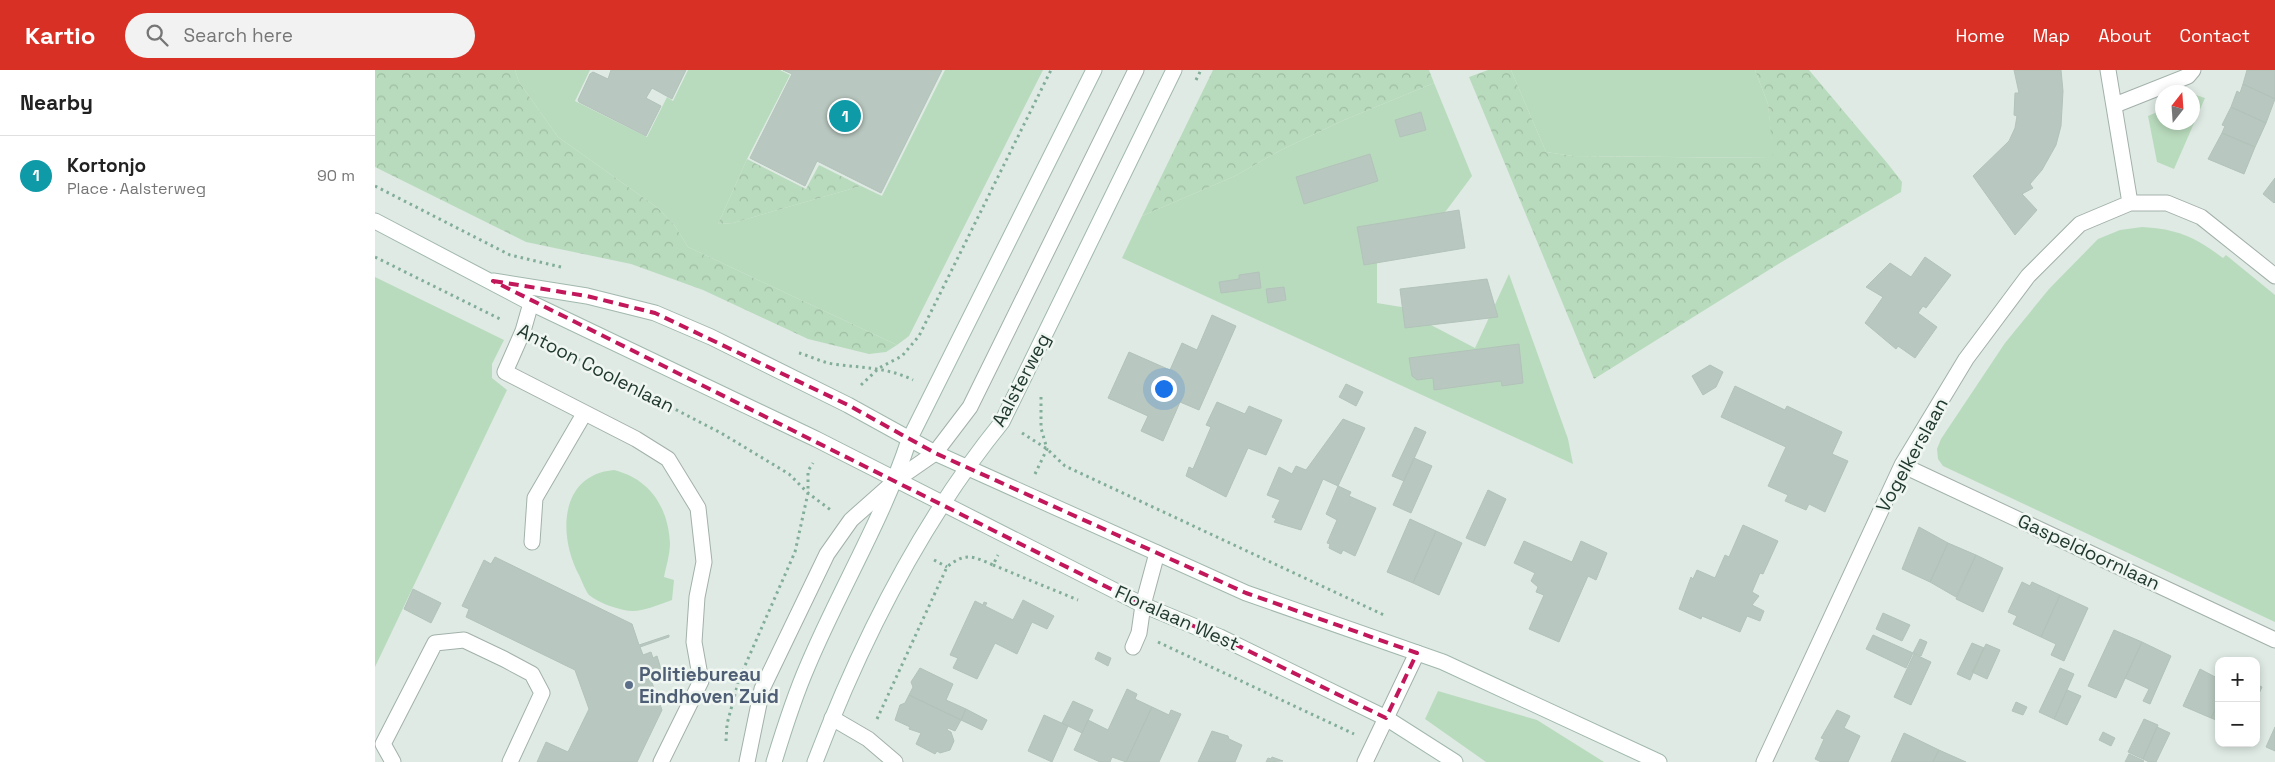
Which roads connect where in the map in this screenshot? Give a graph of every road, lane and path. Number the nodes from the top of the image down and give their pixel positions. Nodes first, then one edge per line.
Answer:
1 (1051, 70) edge
2 (1094, 70) edge
3 (1136, 70) edge
4 (1174, 70) edge
5 (2108, 70) edge
6 (2193, 70) edge
7 (2115, 105) junction
8 (2130, 203) junction
9 (375, 221) edge
10 (375, 257) edge
11 (2275, 276) edge
12 (493, 281) junction
13 (531, 303) junction
14 (523, 331) junction
15 (848, 405) junction
16 (585, 414) junction
17 (909, 440) junction
18 (825, 444) junction
19 (935, 453) junction
20 (1902, 465) junction
21 (966, 466) junction
22 (896, 480) junction
23 (1027, 493) junction
24 (808, 494) junction
25 (941, 503) junction
26 (1007, 536) junction
27 (532, 542) dead end
28 (1157, 553) junction
29 (993, 565) junction
30 (1083, 602) dead end
31 (1143, 605) junction
32 (1386, 616) dead end
33 (1136, 640) joint
34 (2275, 640) edge
35 (1417, 653) junction
36 (832, 718) junction
37 (1386, 718) junction
38 (868, 738) junction
39 (726, 743) dead end
40 (1374, 744) junction
41 (393, 762) edge
42 (509, 762) edge
43 (661, 762) edge
44 (747, 762) edge
45 (774, 762) edge
46 (815, 762) edge
47 (895, 762) edge
48 (1365, 762) edge
49 (1455, 762) edge
50 (1659, 762) edge
51 (1764, 762) edge

1 - 15 path
2 - 17 main road, Aalsterweg
3 - 19 main road, Aalsterweg
4 - 21 main road, Aalsterweg
5 - 7 main road
6 - 7 main road
7 - 8 main road
8 - 11 main road
8 - 20 main road, Vogelkerslaan
9 - 12 main road, Antoon Coolenlaan
10 - 14 path, Antoon Coolenlaan
12 - 13 main road, Antoon Coolenlaan
12 - 15 main road, Antoon Coolenlaan
13 - 14 main road
13 - 18 main road, Antoon Coolenlaan
14 - 16 main road
14 - 24 path, Antoon Coolenlaan
15 - 17 main road, Antoon Coolenlaan
16 - 27 main road
16 - 43 main road
17 - 19 main road
17 - 22 main road, Aalsterweg
18 - 22 main road, Antoon Coolenlaan
18 - 24 path
19 - 21 main road
19 - 22 main road, Aalsterweg
20 - 34 main road, Gaspeldoornlaan
20 - 51 main road, Vogelkerslaan
21 - 23 main road
21 - 25 main road, Aalsterweg
22 - 25 main road, Floralaan West
22 - 44 main road, Aalsterweg
22 - 45 main road, Aalsterweg
23 - 28 main road
23 - 32 path
24 - 39 path
25 - 26 main road, Floralaan West
25 - 36 main road, Aalsterweg
26 - 29 path
26 - 31 main road, Floralaan West
28 - 31 main road
28 - 35 main road
29 - 30 path
29 - 38 path
31 - 33 main road
31 - 37 main road, Floralaan West
33 - 40 path, Floralaan West
35 - 37 main road
35 - 50 main road
36 - 38 main road
36 - 46 main road, Aalsterweg
37 - 40 main road
37 - 49 main road, Floralaan West
38 - 47 main road
40 - 48 main road
41 - 42 main road

